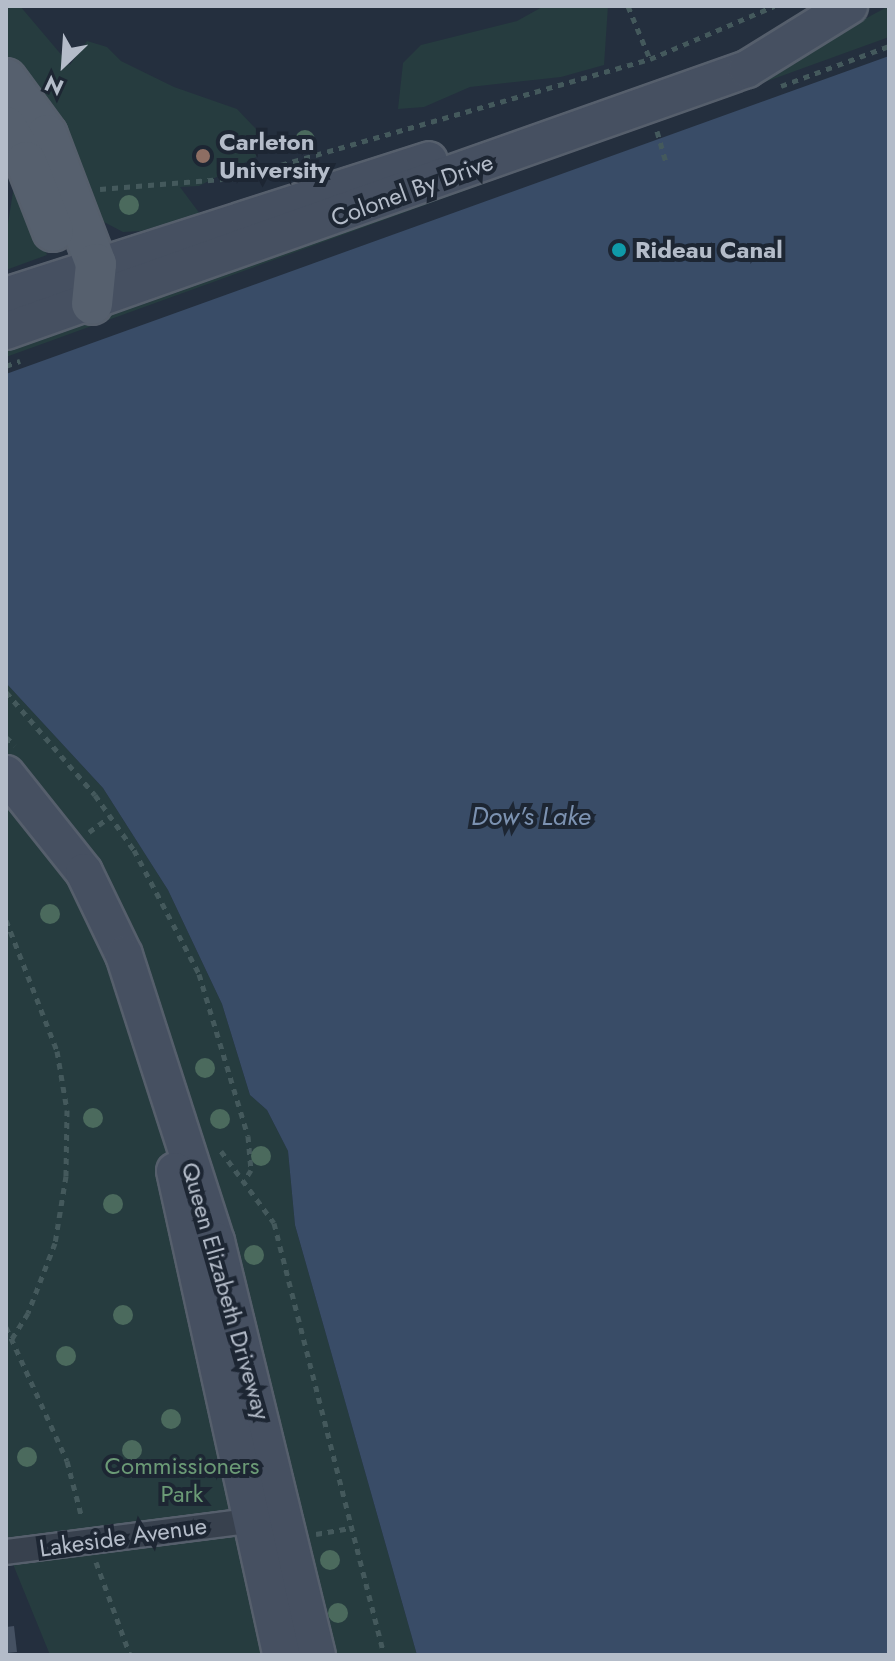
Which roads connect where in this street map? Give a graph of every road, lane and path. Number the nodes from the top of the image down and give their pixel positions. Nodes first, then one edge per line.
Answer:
1 (628, 6) edge
2 (774, 6) edge
3 (849, 6) edge
4 (650, 59) junction
5 (6, 79) edge
6 (6, 127) edge
7 (657, 130) dead end
8 (666, 162) dead end
9 (69, 196) junction
10 (86, 281) junction
11 (6, 296) edge
12 (6, 331) edge
13 (6, 692) edge
14 (6, 774) edge
15 (111, 816) junction
16 (87, 834) dead end
17 (6, 920) edge
18 (160, 1071) junction
19 (244, 1181) dead end
20 (6, 1327) edge
21 (11, 1340) junction
22 (287, 1517) junction
23 (251, 1520) junction
24 (89, 1542) junction
25 (6, 1552) edge
26 (130, 1655) edge
27 (281, 1655) edge
28 (317, 1655) edge

1 - 4 path
2 - 4 path
3 - 10 main road, Colonel By Drive
4 - 9 path
5 - 9 main road
6 - 10 main road
7 - 8 path
9 - 10 main road
10 - 11 main road, Colonel By Drive
10 - 12 main road, Colonel By Drive
13 - 15 path
14 - 18 main road, Queen Elizabeth Driveway
15 - 16 path
15 - 19 path
17 - 21 path
18 - 22 main road, Queen Elizabeth Driveway
18 - 23 main road, Queen Elizabeth Driveway
20 - 21 path
21 - 24 path
22 - 23 street, Lakeside Avenue
22 - 28 main road, Queen Elizabeth Driveway
23 - 24 street, Lakeside Avenue
23 - 27 main road, Queen Elizabeth Driveway
24 - 25 street, Lakeside Avenue
24 - 26 path

